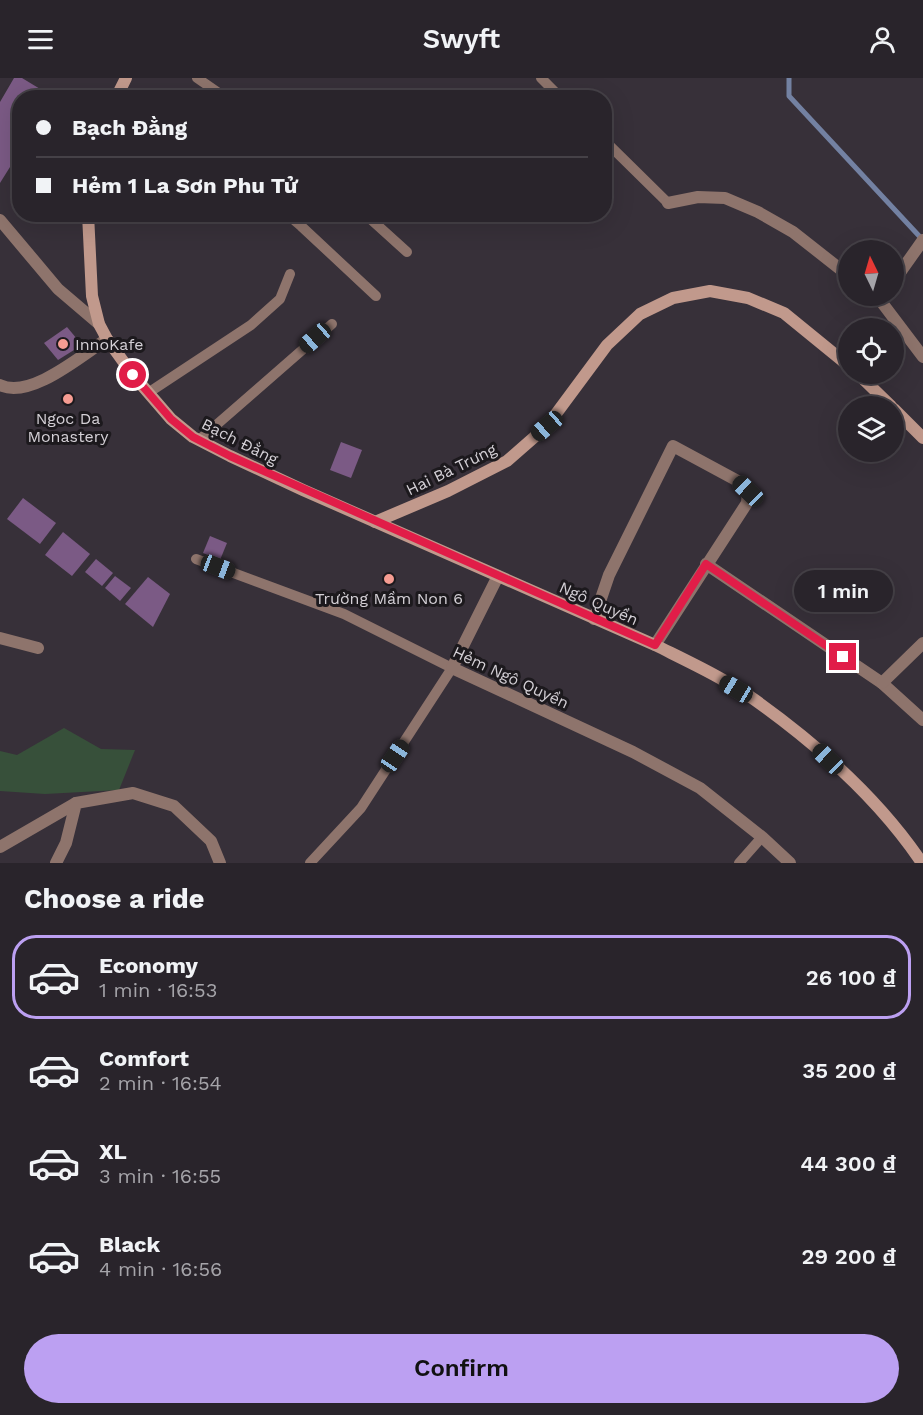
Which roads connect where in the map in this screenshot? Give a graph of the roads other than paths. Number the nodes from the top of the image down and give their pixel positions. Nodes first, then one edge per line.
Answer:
1 (197, 78) edge
2 (541, 78) edge
3 (214, 90) edge
4 (553, 90) edge
5 (612, 148) edge
6 (668, 203) joint
7 (0, 220) edge
8 (88, 222) edge
9 (296, 222) edge
10 (374, 222) edge
11 (923, 240) edge
12 (407, 252) dead end
13 (838, 267) edge
14 (904, 267) edge
15 (290, 274) dead end
16 (376, 296) dead end
17 (886, 306) edge
18 (99, 324) junction
19 (332, 324) dead end
20 (107, 339) junction
21 (838, 357) edge
22 (923, 357) edge
23 (868, 384) edge
24 (0, 385) edge
25 (148, 393) junction
26 (881, 396) edge
27 (904, 419) edge
28 (923, 438) edge
29 (199, 440) junction
30 (375, 522) junction
31 (196, 559) dead end
32 (706, 564) junction
33 (498, 576) junction
34 (594, 619) junction
35 (0, 638) edge
36 (923, 643) edge
37 (655, 645) junction
38 (38, 648) dead end
39 (452, 668) junction
40 (882, 683) junction
41 (923, 720) edge
42 (76, 803) junction
43 (762, 837) junction
44 (0, 847) edge
45 (56, 863) edge
46 (220, 863) edge
47 (310, 863) edge
48 (739, 863) edge
49 (790, 863) edge
50 (922, 863) edge

1 - 3 lane
2 - 4 lane
5 - 6 lane
6 - 13 street
7 - 18 street
8 - 18 street, Bạch Đằng
9 - 16 lane
10 - 12 lane
11 - 14 street
15 - 25 lane
17 - 22 street
18 - 20 street, Bạch Đằng
19 - 29 lane
20 - 24 street
20 - 25 street, Bạch Đằng
21 - 30 street, Hai Bà Trưng
23 - 26 street
25 - 29 street, Bạch Đằng
27 - 28 street
29 - 30 street, Bạch Đằng
30 - 33 street, Ngô Quyền
31 - 39 lane, Hẻm Ngô Quyền
32 - 34 street
32 - 37 street
32 - 40 street
33 - 34 street, Ngô Quyền
33 - 39 street
34 - 37 street, Ngô Quyền
35 - 38 street
36 - 40 street
37 - 50 street, Ngô Quyền
39 - 43 street, Hẻm Ngô Quyền
39 - 47 lane
40 - 41 street
42 - 44 street
42 - 45 street
42 - 46 street
43 - 48 lane
43 - 49 street, Hẻm Ngô Quyền

